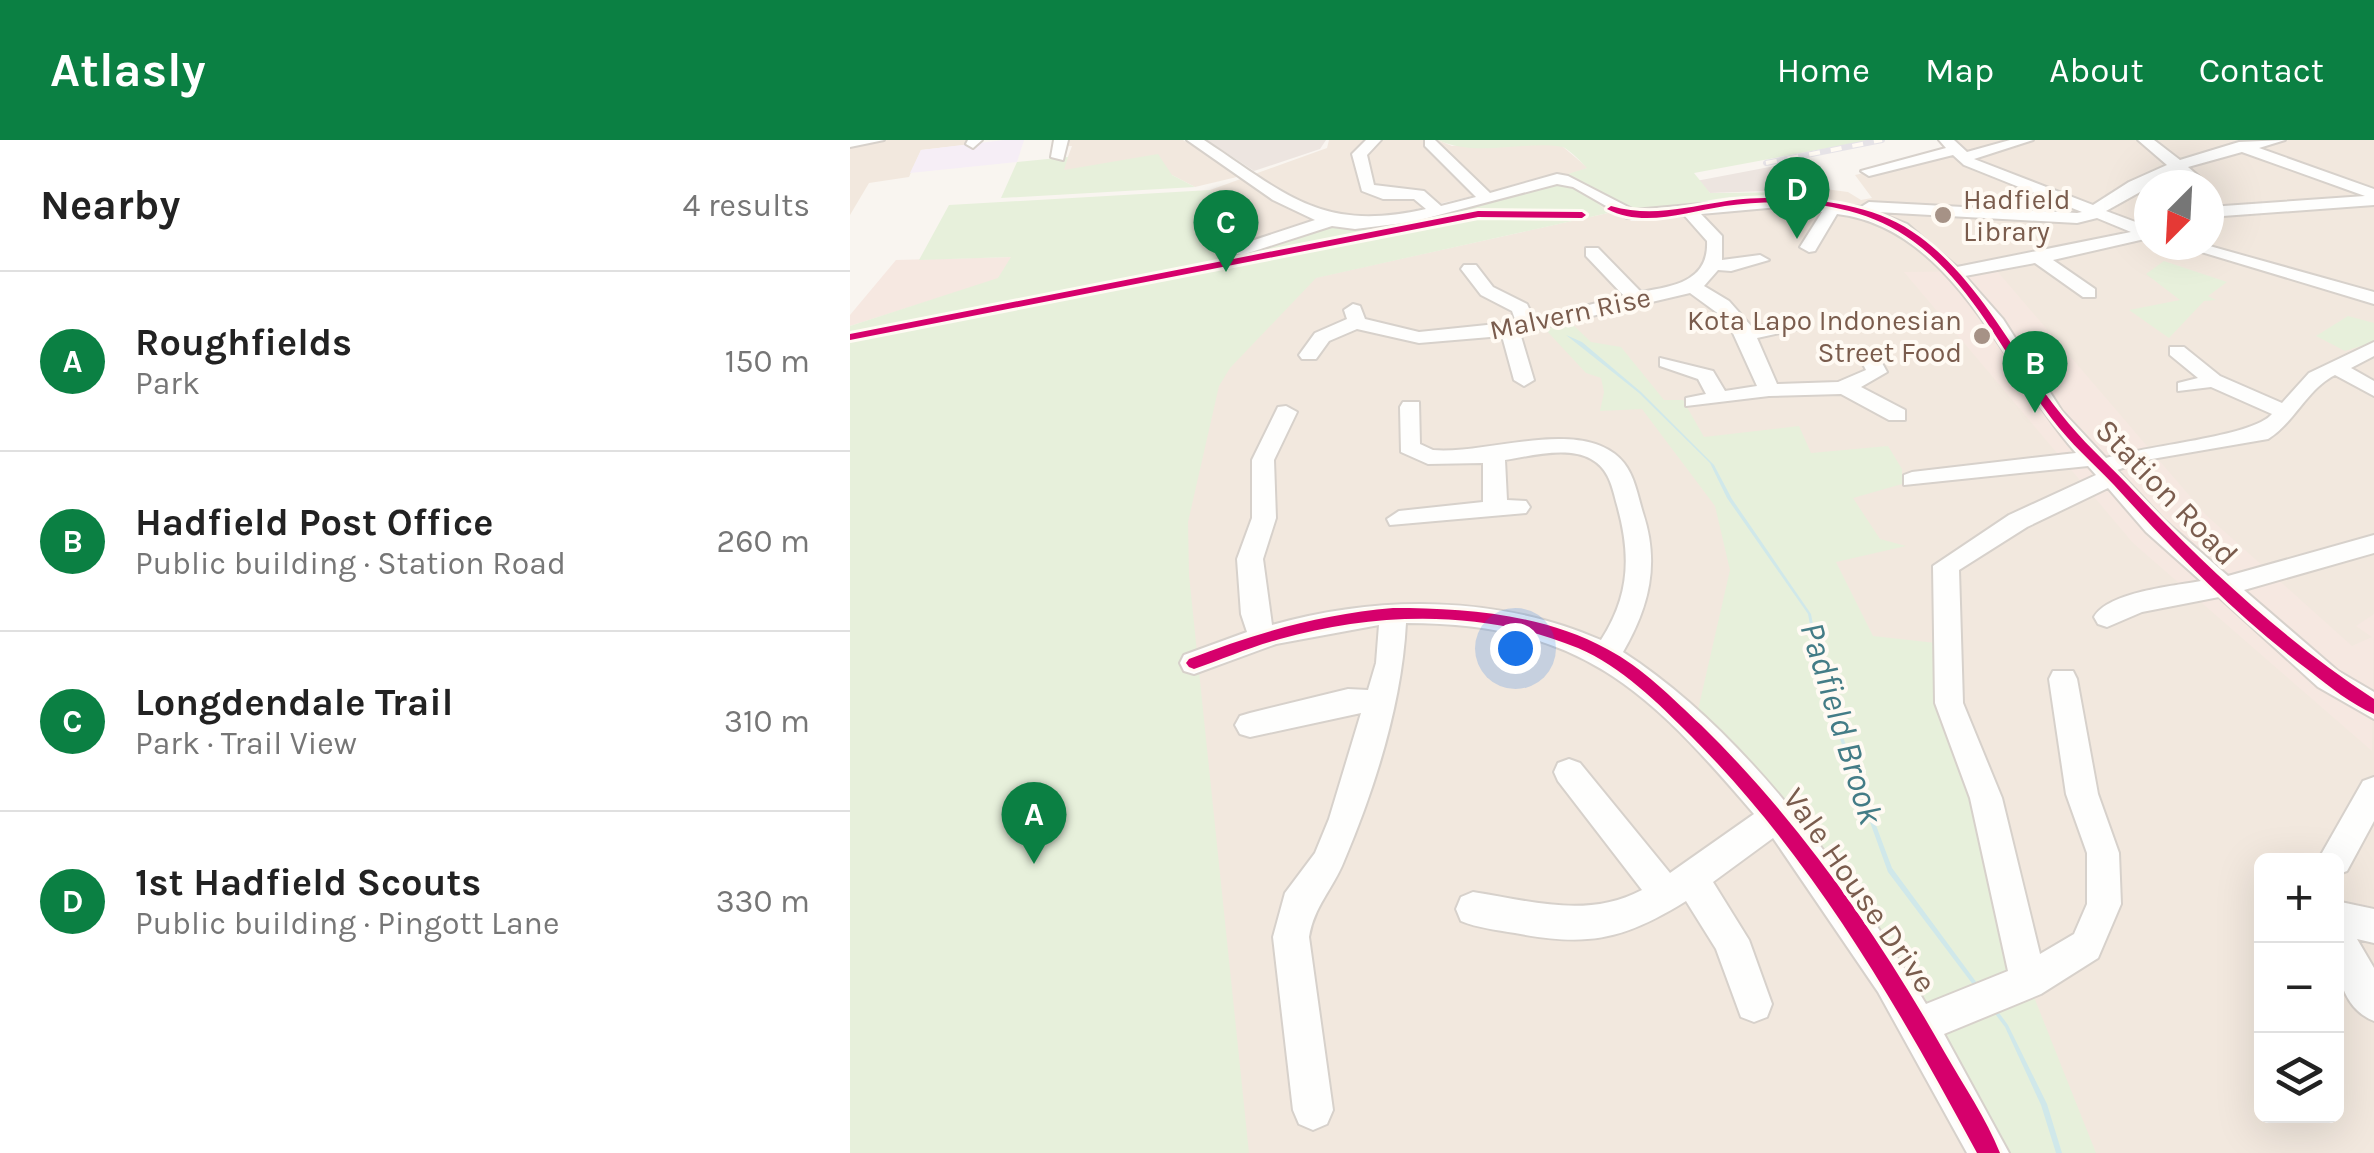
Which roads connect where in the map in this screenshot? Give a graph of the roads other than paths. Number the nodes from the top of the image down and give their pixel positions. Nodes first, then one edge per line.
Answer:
1 (877, 140) edge
2 (1060, 140) edge
3 (1194, 140) edge
4 (1374, 140) edge
5 (2026, 140) edge
6 (2145, 140) edge
7 (2223, 140) edge
8 (2278, 140) edge
9 (850, 143) edge
10 (1430, 143) dead end
11 (2242, 148) junction
12 (1955, 149) edge
13 (1058, 158) dead end
14 (2176, 166) junction
15 (1869, 170) dead end
16 (2181, 170) edge
17 (1484, 196) junction
18 (2374, 197) edge
19 (2224, 202) edge
20 (2339, 204) junction
21 (1833, 207) junction
22 (2234, 209) junction
23 (1436, 210) junction
24 (2224, 210) edge
25 (1690, 212) junction
26 (1862, 212) junction
27 (2094, 214) junction
28 (1332, 220) junction
29 (2374, 221) edge
30 (2134, 225) edge
31 (2134, 231) edge
32 (1809, 247) dead end
33 (1242, 250) dead end
34 (1592, 252) dead end
35 (2224, 255) edge
36 (2039, 258) junction
37 (1760, 260) dead end
38 (1712, 264) junction
39 (1470, 270) dead end
40 (1953, 273) junction
41 (1692, 286) junction
42 (2090, 294) dead end
43 (1637, 298) junction
44 (2374, 298) edge
45 (1804, 322) dead end
46 (1518, 328) junction
47 (1748, 334) junction
48 (2374, 348) edge
49 (2178, 351) dead end
50 (1310, 354) dead end
51 (1870, 358) dead end
52 (1667, 362) dead end
53 (2337, 368) junction
54 (1524, 380) dead end
55 (2213, 380) junction
56 (1842, 388) junction
57 (2184, 388) dead end
58 (1768, 390) junction
59 (2374, 390) edge
60 (1719, 398) junction
61 (1693, 402) dead end
62 (1411, 407) dead end
63 (1286, 412) dead end
64 (2285, 412) junction
65 (1898, 415) dead end
66 (1494, 454) junction
67 (2103, 467) junction
68 (1912, 480) dead end
69 (1399, 519) dead end
70 (2374, 544) edge
71 (2222, 587) junction
72 (1393, 613) junction
73 (2107, 617) dead end
74 (1262, 635) junction
75 (1606, 655) junction
76 (1194, 663) dead end
77 (2063, 679) dead end
78 (1380, 702) junction
79 (2374, 707) edge
80 (1250, 724) dead end
81 (1569, 772) dead end
82 (2374, 791) edge
83 (1778, 816) junction
84 (2339, 853) edge
85 (1677, 885) junction
86 (1473, 909) dead end
87 (2344, 920) edge
88 (2374, 926) edge
89 (2339, 943) edge
90 (1999, 993) junction
91 (2374, 1003) edge
92 (1754, 1004) dead end
93 (1920, 1025) junction
94 (1313, 1110) dead end
95 (1988, 1153) edge

1 - 9 street
2 - 13 street
3 - 28 street
4 - 23 street
5 - 12 street
6 - 14 street
7 - 11 street
8 - 11 street
10 - 17 street
11 - 14 street
11 - 18 street
12 - 15 street
12 - 27 street
14 - 16 street
14 - 27 street
17 - 23 street
17 - 25 street
18 - 20 street
19 - 22 street
20 - 22 street
20 - 29 street
21 - 25 street
21 - 26 street
21 - 32 street
22 - 24 street
23 - 28 street
25 - 38 street
26 - 27 street
26 - 40 street, Station Road
27 - 30 street
28 - 33 street
31 - 36 street
34 - 43 street
35 - 44 street
36 - 40 street
36 - 42 street
37 - 38 street
38 - 41 street, Malvern Rise
39 - 46 street
40 - 67 street, Station Road
41 - 43 street, Malvern Rise
41 - 47 street
43 - 46 street, Malvern Rise
45 - 47 street
46 - 50 street, Malvern Rise
46 - 54 street
47 - 58 street
48 - 53 street
49 - 55 street
51 - 56 street
52 - 60 street
53 - 59 street
53 - 64 street
55 - 57 street
55 - 64 street
56 - 58 street
56 - 65 street
58 - 60 street
60 - 61 street
62 - 66 street
63 - 74 street
64 - 67 street
66 - 69 street
66 - 75 street
67 - 68 street
67 - 71 street, Station Road
67 - 90 street
70 - 71 street
71 - 73 street
71 - 79 street, Station Road
72 - 74 street, Vale House Drive
72 - 75 street, Vale House Drive
72 - 78 street
74 - 76 street, Vale House Drive
75 - 83 street, Vale House Drive
77 - 90 street
78 - 80 street
78 - 94 street
81 - 85 street
82 - 84 street
83 - 85 street
83 - 93 street, Vale House Drive
85 - 86 street
85 - 92 street
87 - 88 street
89 - 91 street
90 - 93 street
93 - 95 street, Vale House Drive

